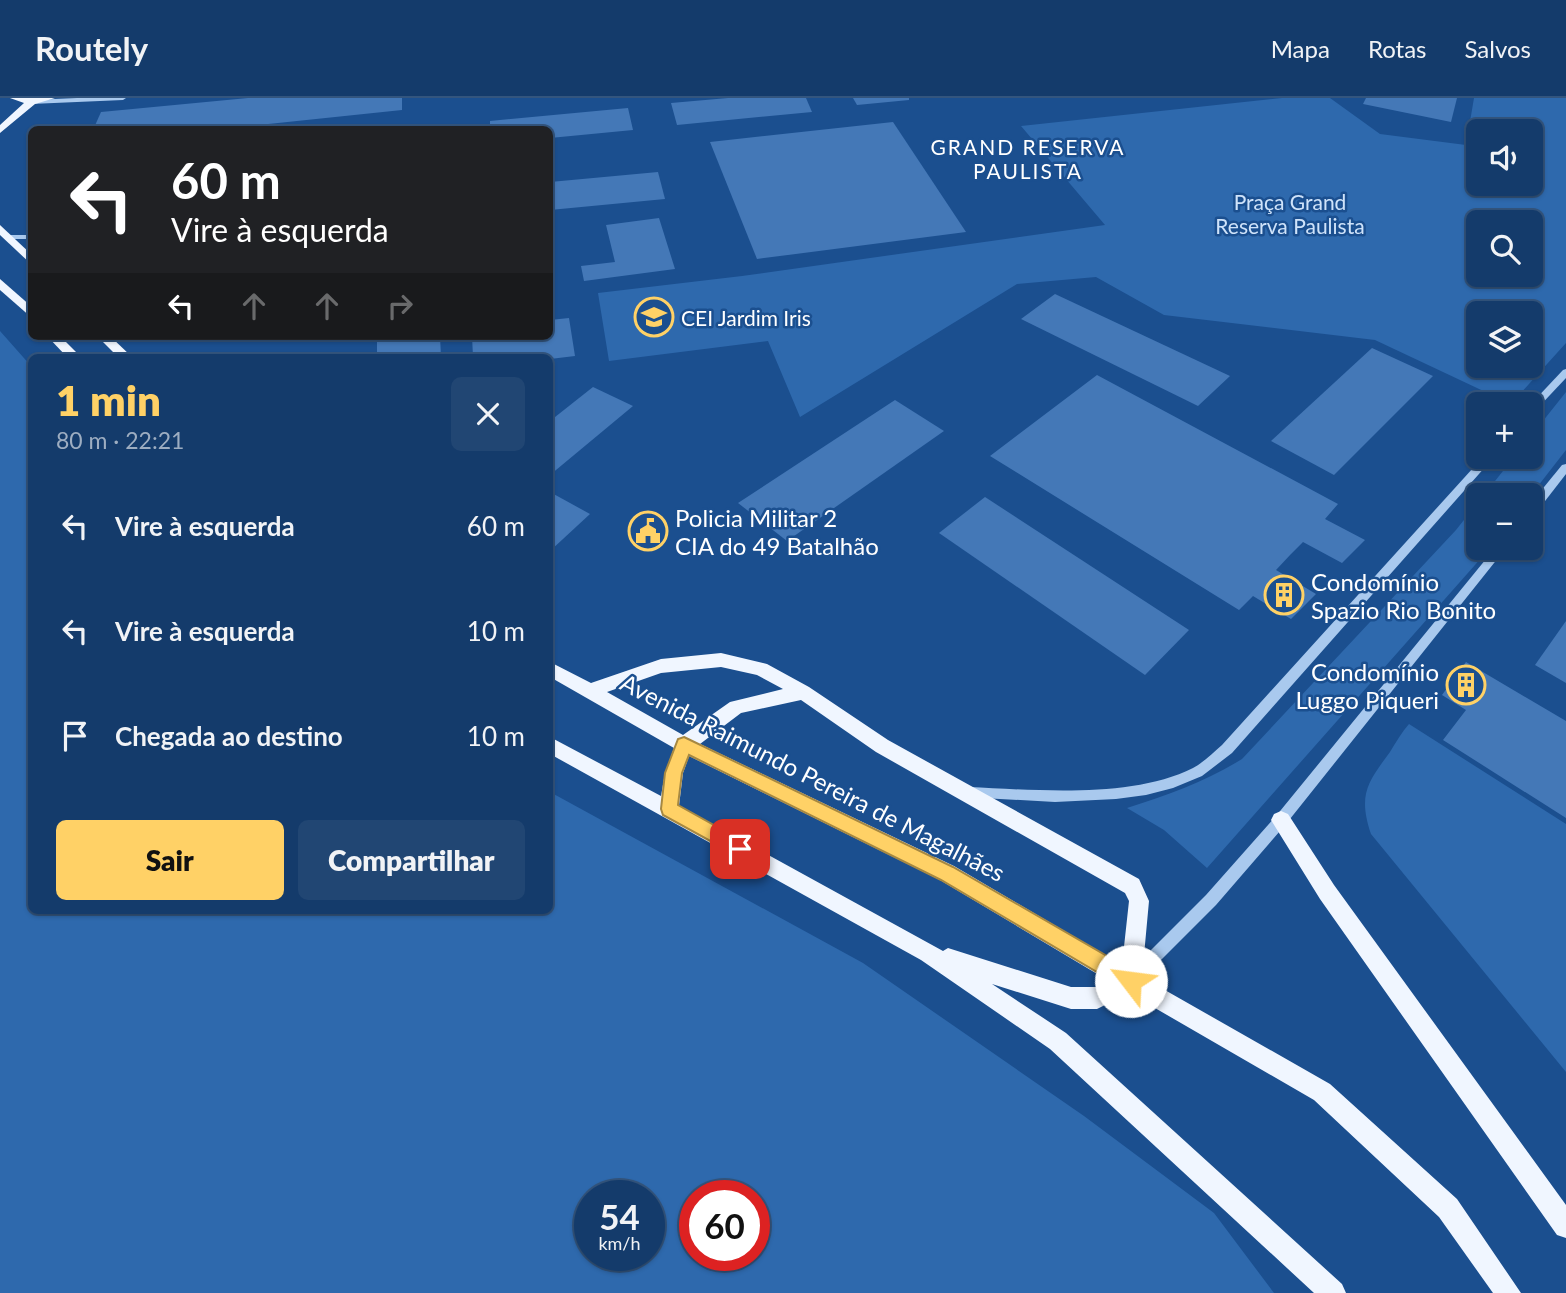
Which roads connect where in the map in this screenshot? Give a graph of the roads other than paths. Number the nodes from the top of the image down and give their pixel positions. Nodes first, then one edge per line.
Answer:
1 (15, 98) edge
2 (50, 98) edge
3 (123, 98) edge
4 (34, 100) edge
5 (0, 130) edge
6 (4, 233) edge
7 (28, 236) edge
8 (28, 258) edge
9 (0, 283) edge
10 (28, 310) edge
11 (57, 340) edge
12 (108, 340) edge
13 (72, 354) edge
14 (123, 354) edge
15 (1566, 372) edge
16 (1543, 397) edge
17 (1566, 467) edge
18 (1478, 469) edge
19 (1543, 495) edge
20 (1491, 560) edge
21 (553, 671) edge
22 (587, 692) junction
23 (803, 692) junction
24 (684, 744) junction
25 (553, 747) edge
26 (970, 793) junction
27 (669, 809) junction
28 (1281, 820) junction
29 (928, 953) junction
30 (1131, 981) junction
31 (1566, 1226) edge
32 (1333, 1293) edge
33 (1508, 1293) edge

1 - 4 main road
2 - 4 main road
3 - 4 street
4 - 5 main road
6 - 7 street
6 - 8 main road
9 - 10 main road
11 - 13 main road
12 - 14 main road
15 - 16 street
17 - 19 street
18 - 26 street
20 - 28 street
21 - 22 main road, Avenida Raimundo Pereira de Magalhães
22 - 23 main road
22 - 24 main road, Avenida Raimundo Pereira de Magalhães
23 - 24 main road
23 - 26 main road
24 - 27 main road
24 - 30 main road, Avenida Raimundo Pereira de Magalhães
25 - 27 main road
26 - 30 main road
27 - 29 main road
28 - 30 street
28 - 31 main road
29 - 30 main road
29 - 32 main road
30 - 33 main road, Avenida Raimundo Pereira de Magalhães

